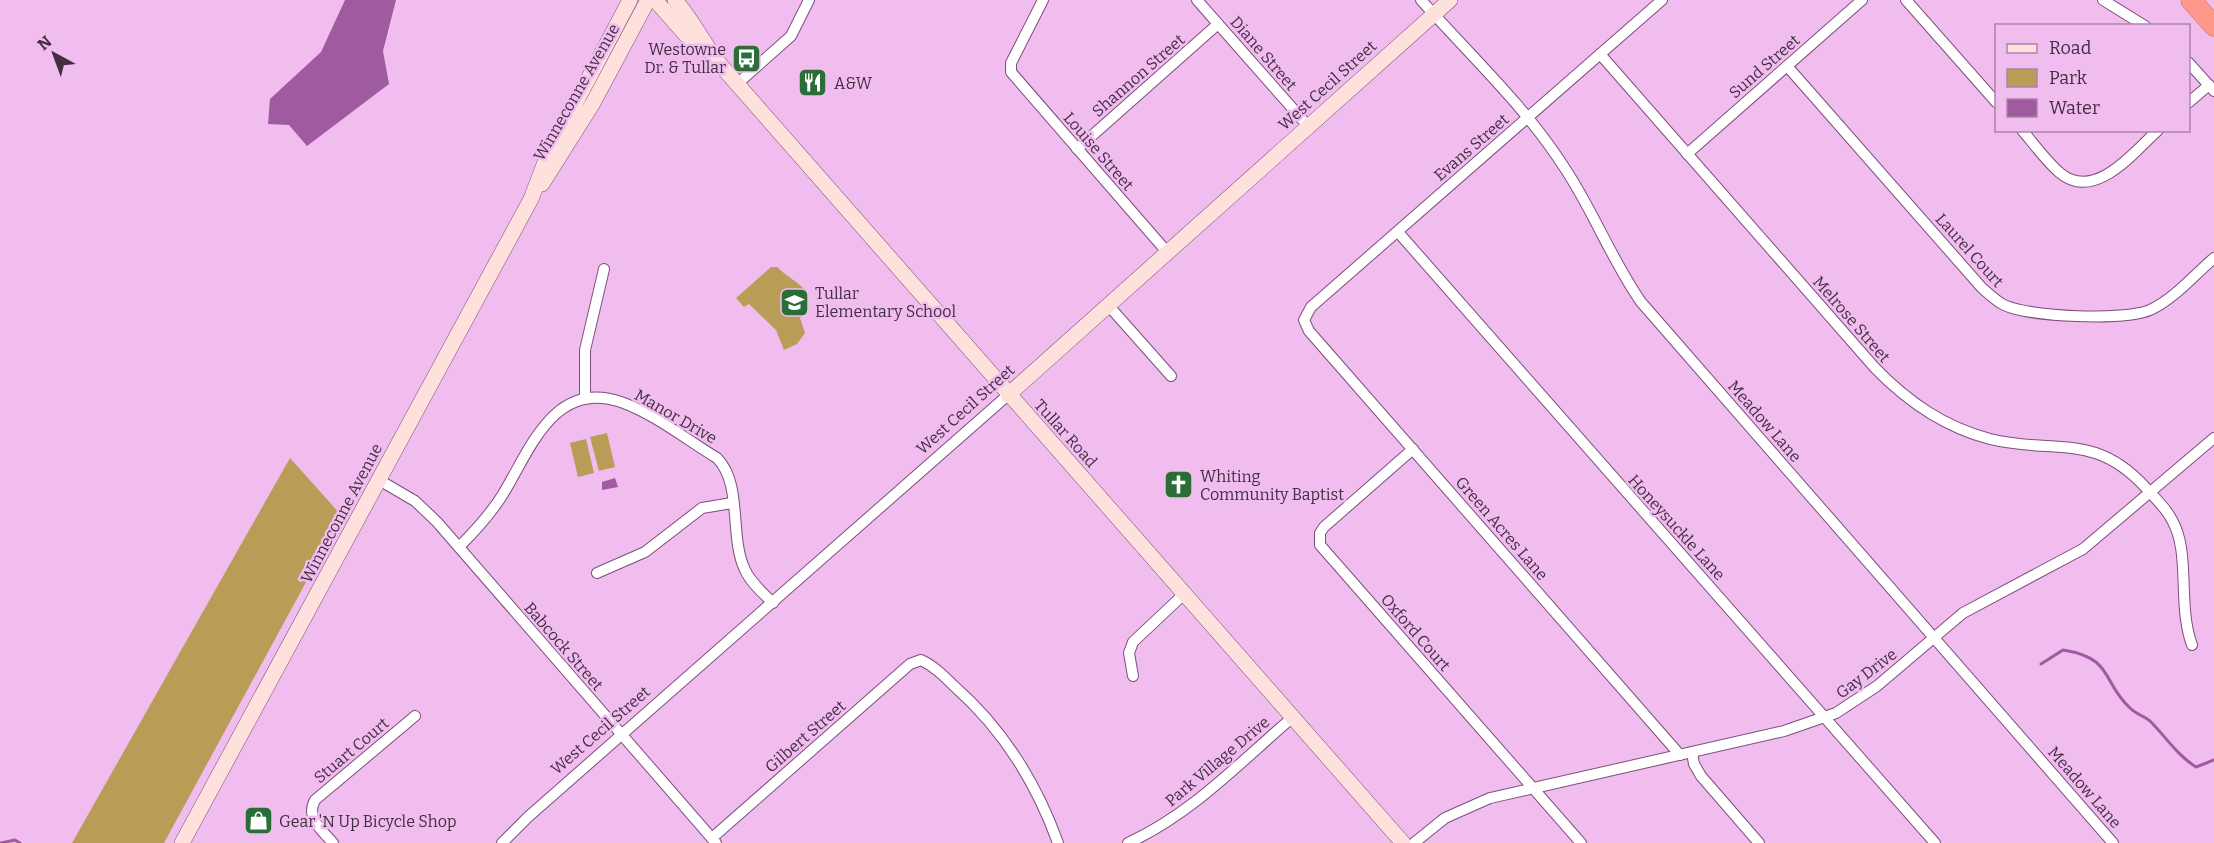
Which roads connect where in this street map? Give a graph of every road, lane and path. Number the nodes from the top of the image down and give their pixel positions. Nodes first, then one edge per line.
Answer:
1 (630, 0) edge
2 (648, 0) edge
3 (655, 0) edge
4 (675, 0) edge
5 (809, 0) edge
6 (1043, 0) edge
7 (1197, 0) edge
8 (1421, 0) edge
9 (1450, 0) edge
10 (1662, 0) edge
11 (1862, 0) edge
12 (1906, 0) edge
13 (2103, 0) edge
14 (2191, 0) edge
15 (1434, 14) junction
16 (1218, 24) junction
17 (2142, 24) edge
18 (2214, 26) edge
19 (704, 46) junction
20 (1600, 54) junction
21 (2190, 64) edge
22 (1787, 66) junction
23 (737, 84) junction
24 (2211, 88) edge
25 (1995, 101) edge
26 (2190, 103) edge
27 (1527, 117) junction
28 (1308, 126) junction
29 (2024, 132) edge
30 (2156, 132) edge
31 (1077, 149) junction
32 (1687, 154) junction
33 (531, 199) junction
34 (1398, 231) junction
35 (1167, 252) junction
36 (2214, 258) edge
37 (604, 269) dead end
38 (1108, 305) junction
39 (1304, 320) joint
40 (1171, 376) dead end
41 (1008, 395) junction
42 (585, 399) junction
43 (2214, 438) edge
44 (1413, 449) junction
45 (379, 480) junction
46 (2151, 494) junction
47 (732, 503) junction
48 (459, 547) junction
49 (597, 573) dead end
50 (1184, 594) junction
51 (772, 603) junction
52 (1932, 637) junction
53 (2192, 645) dead end
54 (1133, 676) dead end
55 (415, 716) dead end
56 (1293, 717) junction
57 (1825, 718) junction
58 (621, 734) junction
59 (1692, 752) junction
60 (1680, 755) junction
61 (1533, 786) junction
62 (714, 841) edge
63 (182, 843) edge
64 (333, 843) edge
65 (502, 843) edge
66 (1058, 843) edge
67 (1128, 843) edge
68 (1402, 843) edge
69 (1414, 843) edge
70 (1581, 843) edge
71 (1759, 843) edge
72 (1935, 843) edge
73 (2113, 843) edge

1 - 33 main road, Winneconne Avenue
2 - 33 main road, Winneconne Avenue
3 - 19 main road, Tullar Road
4 - 19 main road, Tullar Road
5 - 23 street
6 - 31 street, Louise Street
7 - 16 street, Diane Street
8 - 15 street, Meadow Lane
9 - 15 main road, West Cecil Street
10 - 20 street, Evans Street
11 - 22 street, Sund Street
12 - 25 street
13 - 17 street
14 - 18 highway
15 - 27 street, Meadow Lane
15 - 28 main road, West Cecil Street
16 - 28 street, Diane Street
16 - 31 street, Shannon Street
19 - 23 main road, Tullar Road
20 - 27 street, Evans Street
20 - 32 street, Melrose Street
21 - 24 street
22 - 32 street, Sund Street
22 - 36 street, Laurel Court
23 - 41 main road, Tullar Road
24 - 26 street
27 - 34 street, Evans Street
27 - 52 street, Meadow Lane
28 - 35 main road, West Cecil Street
29 - 30 street
31 - 35 street, Louise Street
32 - 46 street, Melrose Street
33 - 45 main road, Winneconne Avenue
34 - 39 street, Evans Street
34 - 57 street, Honeysuckle Lane
35 - 38 main road, West Cecil Street
37 - 42 street
38 - 40 street
38 - 41 main road, West Cecil Street
39 - 44 street, Green Acres Lane
41 - 50 main road, Tullar Road
41 - 51 street, West Cecil Street
42 - 47 street, Manor Drive
42 - 48 street
43 - 46 street, Gay Drive
44 - 60 street, Green Acres Lane
44 - 61 street, Oxford Court
45 - 48 street, Babcock Street
45 - 63 main road, Winneconne Avenue
46 - 52 street, Gay Drive
46 - 53 street, Melrose Street
47 - 49 street
47 - 51 street, Manor Drive
48 - 58 street, Babcock Street
50 - 54 street
50 - 56 main road, Tullar Road
51 - 58 street, West Cecil Street
52 - 57 street, Gay Drive
52 - 73 street, Meadow Lane
55 - 64 street, Stuart Court
56 - 67 street, Park Village Drive
56 - 68 main road, Tullar Road
57 - 59 street, Gay Drive
57 - 72 street, Honeysuckle Lane
58 - 62 street, Babcock Street
58 - 65 street, West Cecil Street
59 - 60 street, Gay Drive
59 - 71 street
60 - 61 street, Gay Drive
61 - 69 street, Gay Drive
61 - 70 street, Oxford Court
62 - 66 street, Gilbert Street

